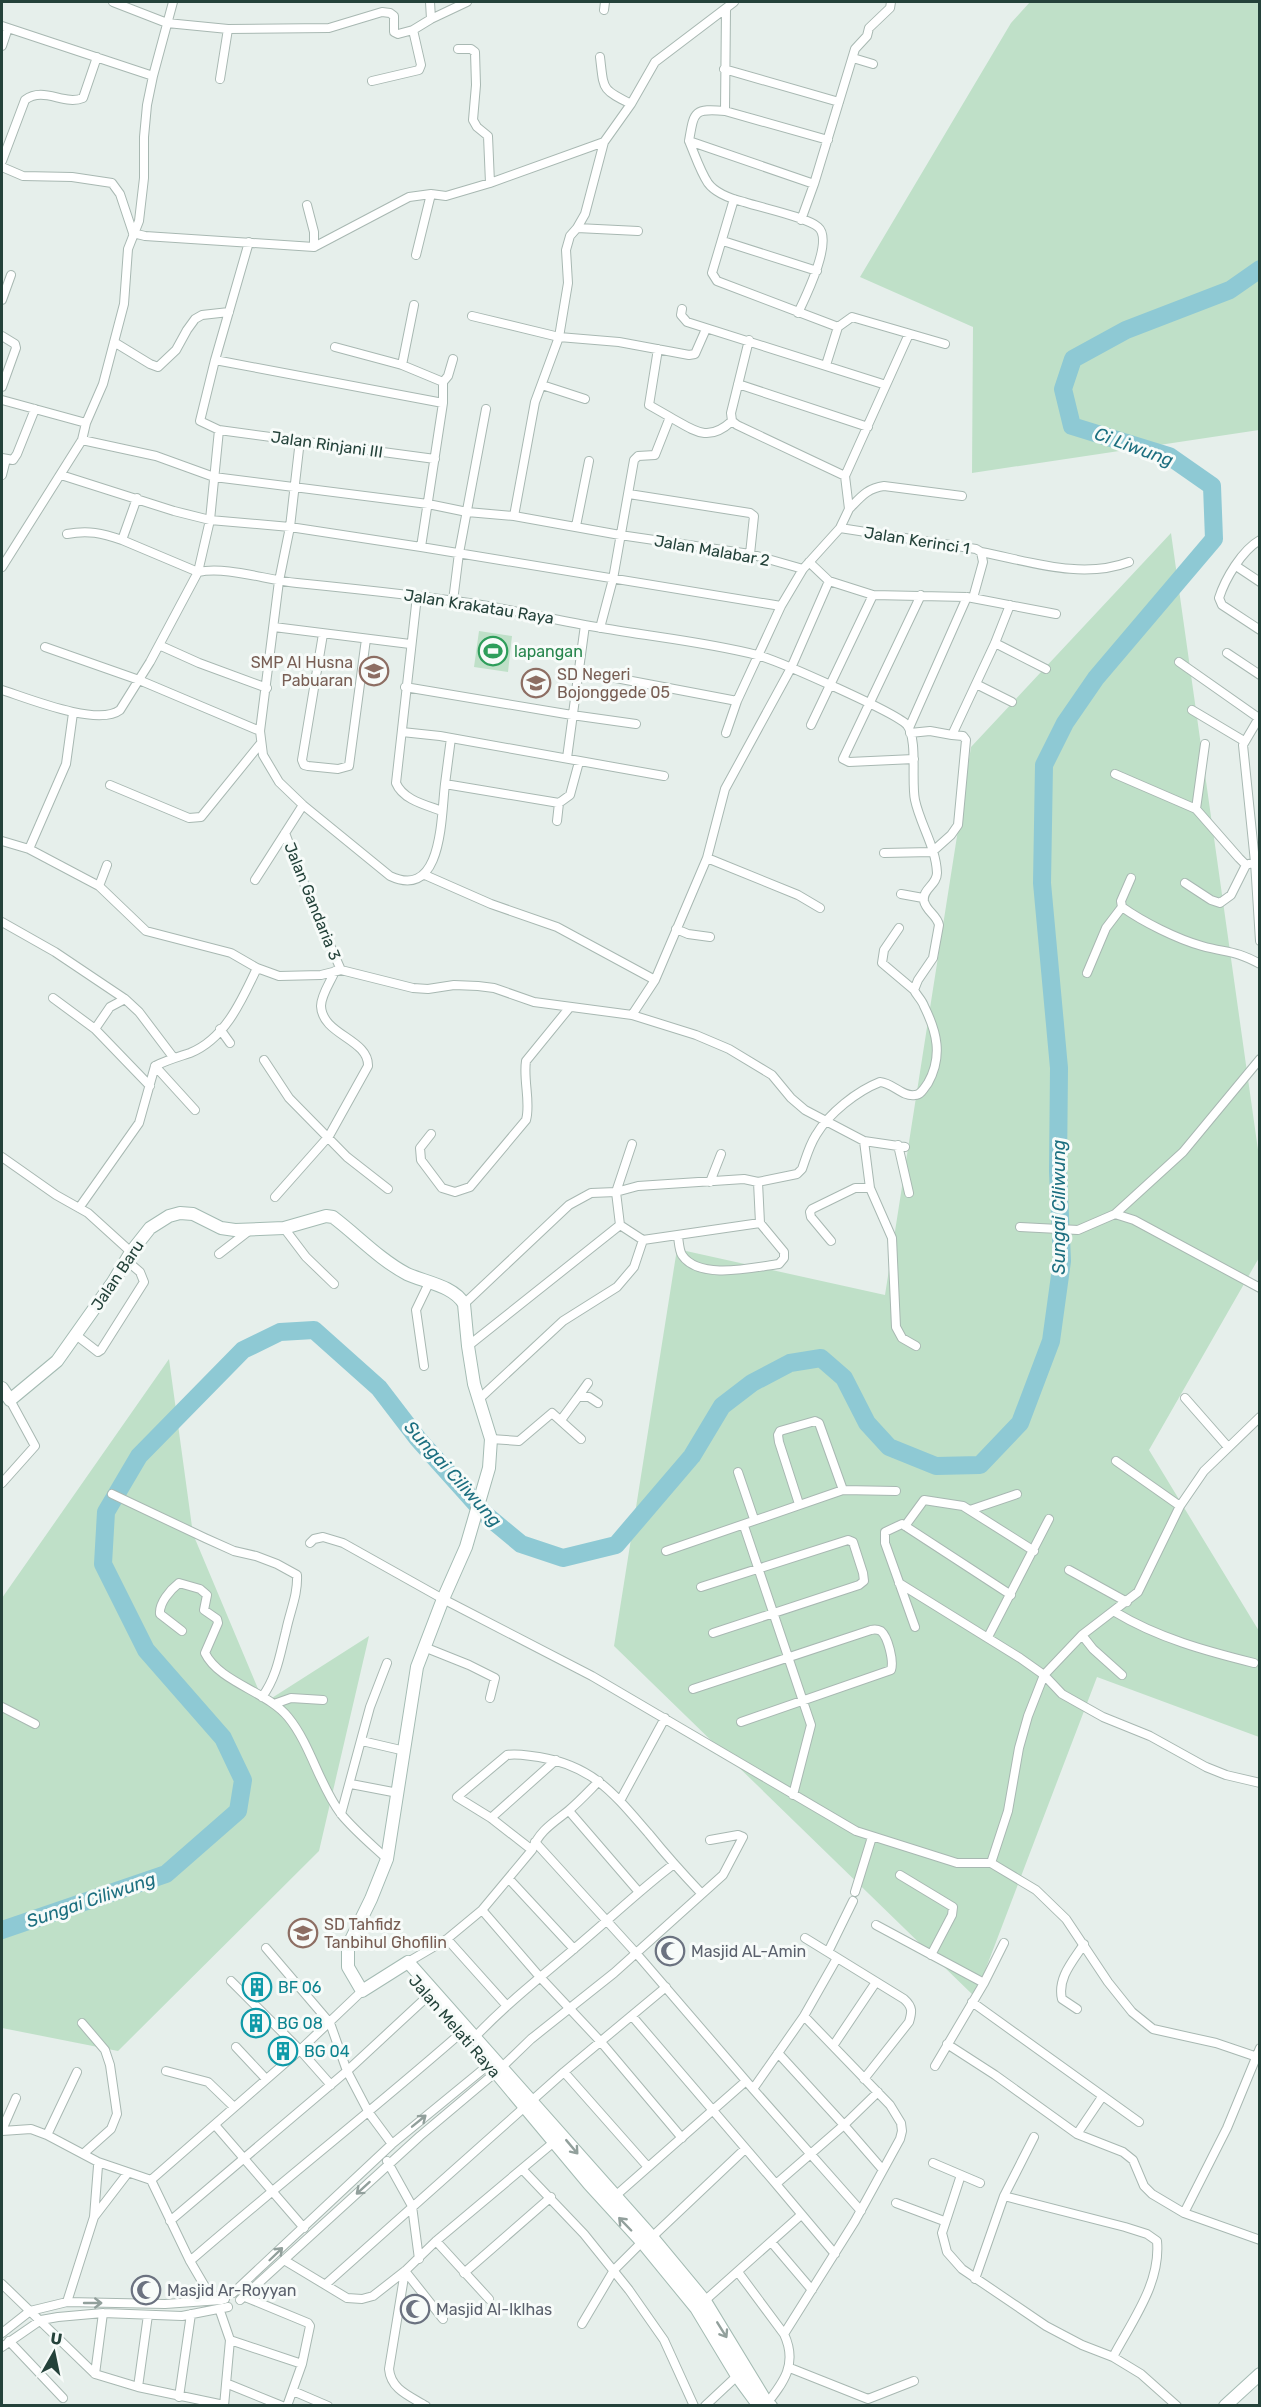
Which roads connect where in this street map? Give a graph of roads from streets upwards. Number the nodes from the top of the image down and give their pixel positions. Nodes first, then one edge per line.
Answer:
1 (113, 2) edge
2 (173, 2) edge
3 (430, 2) edge
4 (467, 2) edge
5 (734, 2) edge
6 (891, 2) edge
7 (726, 9) junction
8 (431, 19) junction
9 (167, 23) junction
10 (5, 27) edge
11 (228, 29) junction
12 (412, 30) junction
13 (2, 46) edge
14 (458, 49) dead end
15 (98, 57) junction
16 (600, 57) dead end
17 (853, 58) junction
18 (873, 64) dead end
19 (724, 69) junction
20 (153, 76) junction
21 (220, 79) dead end
22 (372, 81) dead end
23 (839, 102) junction
24 (632, 104) junction
25 (725, 111) junction
26 (828, 140) junction
27 (689, 141) junction
28 (604, 142) junction
29 (2, 161) edge
30 (2, 167) edge
31 (490, 183) junction
32 (814, 184) junction
33 (431, 194) junction
34 (734, 199) junction
35 (307, 205) dead end
36 (801, 220) junction
37 (578, 228) junction
38 (638, 231) dead end
39 (133, 233) junction
40 (723, 241) junction
41 (249, 243) junction
42 (314, 247) junction
43 (416, 255) dead end
44 (817, 272) junction
45 (11, 274) dead end
46 (2, 300) edge
47 (414, 305) dead end
48 (682, 309) dead end
49 (229, 312) junction
50 (798, 313) junction
51 (472, 316) dead end
52 (838, 327) junction
53 (706, 329) junction
54 (909, 334) junction
55 (2, 336) edge
56 (559, 337) junction
57 (750, 340) junction
58 (114, 342) junction
59 (945, 344) dead end
60 (336, 347) dead end
61 (658, 349) junction
62 (453, 359) dead end
63 (214, 360) junction
64 (402, 365) junction
65 (826, 365) junction
66 (443, 382) junction
67 (738, 384) junction
68 (542, 385) junction
69 (886, 385) junction
70 (2, 387) edge
71 (585, 399) dead end
72 (2, 400) edge
73 (443, 403) junction
74 (35, 409) junction
75 (486, 409) dead end
76 (670, 417) junction
77 (732, 421) junction
78 (86, 423) junction
79 (868, 427) junction
80 (219, 430) junction
81 (82, 440) junction
82 (300, 440) junction
83 (4, 458) edge
84 (435, 459) junction
85 (589, 461) dead end
86 (2, 475) edge
87 (61, 475) junction
88 (845, 476) junction
89 (214, 477) junction
90 (293, 488) junction
91 (629, 494) junction
92 (962, 496) dead end
93 (137, 498) junction
94 (428, 504) junction
95 (849, 510) junction
96 (467, 512) junction
97 (514, 516) junction
98 (210, 520) junction
99 (576, 526) junction
100 (290, 527) junction
101 (840, 528) junction
102 (67, 534) dead end
103 (620, 535) junction
104 (122, 540) junction
105 (1260, 540) edge
106 (421, 547) junction
107 (981, 552) junction
108 (459, 553) junction
109 (750, 554) junction
110 (1129, 562) dead end
111 (806, 565) junction
112 (1236, 566) junction
113 (2, 567) edge
114 (198, 572) junction
115 (613, 579) junction
116 (279, 581) junction
117 (829, 581) junction
118 (1260, 582) edge
119 (873, 595) junction
120 (921, 595) junction
121 (417, 596) junction
122 (970, 597) junction
123 (453, 601) junction
124 (1010, 605) junction
125 (781, 606) junction
126 (1056, 614) dead end
127 (585, 625) junction
128 (274, 627) junction
129 (600, 628) junction
130 (1260, 630) edge
131 (323, 634) junction
132 (366, 639) junction
133 (995, 643) junction
134 (411, 644) junction
135 (159, 645) junction
136 (45, 647) dead end
137 (1227, 653) dead end
138 (758, 655) junction
139 (1179, 662) dead end
140 (791, 668) junction
141 (1046, 669) dead end
142 (579, 671) junction
143 (1260, 675) edge
144 (139, 680) junction
145 (976, 684) junction
146 (830, 686) junction
147 (405, 687) junction
148 (267, 688) junction
149 (2, 690) edge
150 (737, 700) junction
151 (1012, 702) dead end
152 (870, 704) junction
153 (1192, 710) dead end
154 (73, 713) junction
155 (572, 715) junction
156 (1259, 718) edge
157 (636, 724) dead end
158 (811, 724) dead end
159 (910, 730) junction
160 (260, 732) junction
161 (402, 732) junction
162 (726, 733) dead end
163 (952, 735) junction
164 (451, 738) junction
165 (1244, 741) junction
166 (261, 743) junction
167 (1205, 744) dead end
168 (567, 758) junction
169 (914, 759) junction
170 (579, 762) junction
171 (1116, 774) dead end
172 (664, 776) dead end
173 (445, 784) junction
174 (110, 785) dead end
175 (559, 803) junction
176 (303, 805) junction
177 (1196, 808) junction
178 (442, 811) junction
179 (557, 821) dead end
180 (285, 833) junction
181 (2, 841) edge
182 (29, 849) junction
183 (932, 852) junction
184 (884, 853) dead end
185 (707, 858) junction
186 (1253, 859) edge
187 (107, 865) dead end
188 (425, 875) junction
189 (1131, 878) dead end
190 (255, 880) dead end
191 (1185, 883) dead end
192 (99, 886) junction
193 (901, 894) dead end
194 (923, 898) junction
195 (1122, 907) junction
196 (820, 908) dead end
197 (2, 922) edge
198 (899, 928) dead end
199 (676, 929) junction
200 (710, 938) dead end
201 (1260, 941) edge
202 (1260, 964) edge
203 (257, 968) junction
204 (338, 970) junction
205 (1087, 973) dead end
206 (655, 980) junction
207 (914, 990) junction
208 (53, 998) dead end
209 (125, 999) junction
210 (570, 1007) junction
211 (632, 1015) junction
212 (95, 1029) junction
213 (220, 1029) junction
214 (230, 1043) dead end
215 (173, 1057) junction
216 (1260, 1059) edge
217 (264, 1060) dead end
218 (155, 1066) junction
219 (150, 1086) junction
220 (195, 1110) dead end
221 (826, 1122) junction
222 (431, 1134) dead end
223 (329, 1136) junction
224 (864, 1141) junction
225 (632, 1144) dead end
226 (721, 1154) dead end
227 (2, 1157) edge
228 (710, 1182) junction
229 (758, 1182) junction
230 (870, 1188) junction
231 (388, 1190) dead end
232 (616, 1192) junction
233 (909, 1193) dead end
234 (275, 1197) dead end
235 (79, 1208) junction
236 (1115, 1214) junction
237 (760, 1223) junction
238 (620, 1225) junction
239 (1020, 1227) dead end
240 (252, 1228) junction
241 (287, 1231) junction
242 (678, 1237) junction
243 (643, 1240) junction
244 (831, 1241) dead end
245 (219, 1254) dead end
246 (128, 1256) junction
247 (429, 1283) junction
248 (334, 1284) dead end
249 (1260, 1288) edge
250 (464, 1304) junction
251 (76, 1335) junction
252 (468, 1346) junction
253 (916, 1346) dead end
254 (424, 1366) dead end
255 (588, 1383) dead end
256 (2, 1388) edge
257 (579, 1397) junction
258 (1185, 1398) dead end
259 (10, 1400) junction
260 (478, 1400) junction
261 (598, 1403) dead end
262 (1260, 1417) edge
263 (561, 1420) junction
264 (491, 1439) junction
265 (581, 1439) dead end
266 (1228, 1447) junction
267 (1116, 1461) dead end
268 (738, 1472) dead end
269 (2, 1483) edge
270 (843, 1490) junction
271 (896, 1491) dead end
272 (112, 1494) dead end
273 (1017, 1494) dead end
274 (799, 1504) junction
275 (1180, 1506) junction
276 (970, 1510) junction
277 (754, 1519) junction
278 (1049, 1519) dead end
279 (744, 1526) junction
280 (905, 1526) junction
281 (310, 1543) dead end
282 (666, 1551) dead end
283 (1034, 1551) junction
284 (759, 1569) junction
285 (1070, 1570) dead end
286 (899, 1583) junction
287 (701, 1587) dead end
288 (1011, 1595) junction
289 (443, 1599) junction
290 (1127, 1602) junction
291 (1115, 1612) junction
292 (774, 1613) junction
293 (915, 1627) dead end
294 (182, 1631) dead end
295 (713, 1633) dead end
296 (1082, 1635) junction
297 (988, 1637) junction
298 (424, 1647) junction
299 (789, 1657) junction
300 (387, 1663) dead end
301 (1254, 1663) dead end
302 (1044, 1675) junction
303 (1122, 1675) dead end
304 (693, 1689) dead end
305 (262, 1697) junction
306 (490, 1698) dead end
307 (322, 1700) dead end
308 (803, 1700) junction
309 (274, 1704) junction
310 (2, 1707) edge
311 (665, 1718) junction
312 (741, 1722) dead end
313 (35, 1724) dead end
314 (362, 1741) junction
315 (405, 1751) junction
316 (556, 1760) junction
317 (599, 1781) junction
318 (1260, 1783) edge
319 (351, 1784) junction
320 (398, 1793) junction
321 (793, 1795) junction
322 (621, 1799) junction
323 (569, 1811) junction
324 (341, 1814) junction
325 (491, 1818) junction
326 (872, 1837) junction
327 (710, 1840) dead end
328 (534, 1846) junction
329 (387, 1859) junction
330 (991, 1863) junction
331 (674, 1864) junction
332 (900, 1875) dead end
333 (509, 1879) junction
334 (638, 1891) junction
335 (701, 1893) junction
336 (482, 1910) junction
337 (606, 1921) junction
338 (876, 1925) dead end
339 (805, 1938) dead end
340 (447, 1939) junction
341 (1004, 1943) dead end
342 (1084, 1944) junction
343 (266, 1948) dead end
344 (574, 1949) junction
345 (828, 1952) junction
346 (636, 1953) junction
347 (931, 1955) junction
348 (837, 1958) junction
349 (405, 1964) junction
350 (539, 1976) junction
351 (231, 1981) dead end
352 (876, 1982) junction
353 (984, 1983) junction
354 (666, 1987) junction
355 (362, 1991) junction
356 (429, 1995) junction
357 (972, 2002) junction
358 (507, 2006) junction
359 (569, 2008) junction
360 (1077, 2009) dead end
361 (632, 2016) junction
362 (804, 2016) junction
363 (82, 2023) dead end
364 (330, 2023) junction
365 (462, 2032) junction
366 (475, 2037) junction
367 (601, 2042) junction
368 (947, 2044) junction
369 (832, 2046) junction
370 (236, 2047) dead end
371 (300, 2050) junction
372 (778, 2053) junction
373 (1258, 2054) edge
374 (496, 2066) junction
375 (935, 2066) dead end
376 (166, 2071) dead end
377 (347, 2071) junction
378 (77, 2072) dead end
379 (564, 2072) junction
380 (266, 2079) junction
381 (864, 2079) junction
382 (746, 2081) junction
383 (331, 2085) junction
384 (753, 2089) junction
385 (878, 2092) junction
386 (1102, 2097) junction
387 (16, 2098) dead end
388 (528, 2105) junction
389 (234, 2107) junction
390 (714, 2110) junction
391 (369, 2113) junction
392 (1139, 2122) dead end
393 (215, 2125) junction
394 (844, 2125) junction
395 (2, 2130) edge
396 (1077, 2134) junction
397 (47, 2135) junction
398 (1034, 2137) dead end
399 (682, 2138) junction
400 (554, 2142) junction
401 (392, 2144) junction
402 (745, 2149) junction
403 (83, 2154) junction
404 (381, 2154) junction
405 (809, 2154) junction
406 (244, 2157) junction
407 (933, 2163) dead end
408 (389, 2164) junction
409 (98, 2166) dead end
410 (648, 2167) junction
411 (522, 2169) junction
412 (883, 2170) junction
413 (127, 2174) dead end
414 (961, 2175) junction
415 (152, 2179) junction
416 (980, 2183) dead end
417 (776, 2184) junction
418 (272, 2190) junction
419 (1004, 2196) junction
420 (551, 2197) junction
421 (611, 2200) junction
422 (896, 2203) dead end
423 (412, 2206) junction
424 (861, 2211) junction
425 (1184, 2213) junction
426 (801, 2216) junction
427 (94, 2217) junction
428 (170, 2221) junction
429 (944, 2221) junction
430 (304, 2228) junction
431 (647, 2239) junction
432 (1260, 2240) edge
433 (436, 2241) junction
434 (772, 2243) junction
435 (835, 2254) junction
436 (418, 2259) junction
437 (284, 2260) junction
438 (190, 2261) junction
439 (614, 2270) junction
440 (405, 2271) junction
441 (738, 2272) junction
442 (464, 2273) junction
443 (975, 2279) junction
444 (2, 2284) edge
445 (326, 2284) junction
446 (812, 2290) junction
447 (239, 2297) junction
448 (489, 2299) dead end
449 (67, 2302) junction
450 (700, 2305) junction
451 (224, 2306) junction
452 (30, 2311) junction
453 (104, 2313) junction
454 (190, 2314) junction
455 (148, 2315) junction
456 (443, 2319) dead end
457 (41, 2320) junction
458 (582, 2324) dead end
459 (2, 2331) edge
460 (784, 2334) junction
461 (230, 2340) junction
462 (5, 2344) edge
463 (1113, 2357) junction
464 (302, 2364) junction
465 (790, 2368) junction
466 (95, 2374) junction
467 (1260, 2374) edge
468 (737, 2376) junction
469 (914, 2381) dead end
470 (228, 2385) junction
471 (138, 2387) junction
472 (294, 2391) junction
473 (179, 2397) junction
474 (63, 2398) dead end
475 (868, 2402) edge
476 (224, 2405) edge
477 (766, 2405) edge
478 (282, 2406) edge
479 (287, 2406) edge
480 (328, 2406) edge
481 (426, 2406) edge
482 (694, 2406) edge
483 (705, 2406) edge
484 (1177, 2406) edge
485 (1225, 2406) edge

1 - 9 street
2 - 9 street
3 - 8 street
4 - 8 street
5 - 7 street
6 - 17 street
7 - 19 street
7 - 24 street
8 - 12 street
9 - 11 street
9 - 20 street
10 - 13 street
10 - 15 street
11 - 12 street
11 - 21 street
12 - 22 street
14 - 31 street
15 - 20 street
15 - 29 street
16 - 24 street
17 - 18 street
17 - 23 street
19 - 23 street
19 - 25 street
20 - 39 street
23 - 26 street
24 - 28 street
25 - 26 street
25 - 27 street
26 - 32 street
27 - 32 street
27 - 34 street
28 - 31 street
28 - 37 street
30 - 39 street
31 - 33 street
32 - 36 street
33 - 42 street
33 - 43 street
34 - 36 street
34 - 40 street
35 - 42 street
36 - 44 street
37 - 38 street
37 - 56 street
39 - 41 street
39 - 58 street
40 - 44 street
40 - 50 street
41 - 42 street
41 - 49 street
44 - 50 street
45 - 46 street
47 - 64 street
48 - 53 street
49 - 58 street
49 - 63 street
50 - 52 street
51 - 56 street
52 - 54 street
52 - 65 street
53 - 57 street
53 - 61 street
54 - 59 street
54 - 69 street
55 - 70 street
56 - 61 street
56 - 68 street
57 - 65 street
57 - 67 street
58 - 78 street
60 - 64 street
61 - 76 street
62 - 66 street
63 - 73 street
63 - 80 street
64 - 66 street
65 - 69 street
66 - 73 street
67 - 77 street
67 - 79 street
68 - 71 street
68 - 97 street
69 - 79 street
72 - 74 street
73 - 84 street
74 - 78 street
74 - 83 street
75 - 96 street
76 - 77 street
76 - 91 street
77 - 88 street
78 - 81 street
79 - 88 street
80 - 82 street, Jalan Rinjani III
80 - 89 street
81 - 87 street
81 - 89 street, Jalan Malabar 2
82 - 84 street, Jalan Rinjani III
82 - 90 street
83 - 86 street
84 - 94 street
85 - 99 street
87 - 93 street
87 - 113 street
88 - 95 street
89 - 90 street, Jalan Malabar 2
89 - 98 street
90 - 94 street, Jalan Malabar 2
90 - 100 street
91 - 103 street
91 - 109 street
92 - 95 street
93 - 98 street
93 - 104 street
94 - 96 street, Jalan Malabar 2
94 - 106 street
95 - 101 street
96 - 97 street, Jalan Malabar 2
96 - 108 street
97 - 99 street, Jalan Malabar 2
98 - 100 street
98 - 114 street
99 - 103 street, Jalan Malabar 2
100 - 106 street
100 - 116 street
101 - 107 street, Jalan Kerinci 1
101 - 111 street
102 - 104 street
103 - 109 street, Jalan Malabar 2
103 - 115 street
104 - 114 street
105 - 112 street
106 - 108 street
107 - 110 street
107 - 122 street, Jalan Kerinci 1
108 - 115 street
108 - 123 street
109 - 111 street, Jalan Malabar 2
111 - 117 street
111 - 125 street
112 - 118 street
112 - 130 street
114 - 116 street, Jalan Krakatau Raya
114 - 135 street
115 - 125 street
115 - 129 street
116 - 121 street, Jalan Krakatau Raya
116 - 128 street
117 - 119 street
117 - 140 street
119 - 120 street
119 - 146 street
120 - 122 street
120 - 152 street
121 - 123 street, Jalan Krakatau Raya
121 - 134 street
122 - 124 street
122 - 159 street, Jalan Kerinci 1
123 - 127 street, Jalan Krakatau Raya
124 - 126 street
124 - 133 street
125 - 138 street
127 - 129 street, Jalan Krakatau Raya
127 - 142 street
128 - 131 street
128 - 148 street
129 - 138 street, Jalan Krakatau Raya
131 - 132 street
131 - 132 street
132 - 134 street
133 - 141 street
133 - 145 street
134 - 147 street
135 - 144 street
135 - 148 street
136 - 144 street
137 - 143 street
138 - 140 street, Jalan Krakatau Raya
138 - 150 street
139 - 156 street
140 - 146 street, Jalan Krakatau Raya
140 - 185 street
142 - 150 street
142 - 155 street
144 - 154 street
144 - 160 street
145 - 151 street
145 - 163 street
146 - 152 street, Jalan Krakatau Raya
146 - 158 street
147 - 155 street
147 - 161 street
148 - 160 street
149 - 154 street
150 - 162 street
152 - 159 street, Jalan Krakatau Raya
152 - 169 street
153 - 165 street
154 - 182 street
155 - 157 street
155 - 168 street
156 - 165 street
159 - 163 street
159 - 169 street
160 - 166 street
161 - 164 street
161 - 178 street
163 - 183 street
164 - 168 street
164 - 173 street
165 - 186 street
166 - 174 street
166 - 176 street
167 - 177 street
168 - 170 street
169 - 183 street
170 - 172 street
170 - 175 street
171 - 177 street
173 - 175 street
173 - 178 street
175 - 179 street
176 - 180 street
176 - 188 street
177 - 186 street
178 - 188 street
180 - 190 street
180 - 204 street, Jalan Gandaria 3
181 - 182 street
182 - 192 street
183 - 184 street
183 - 194 street
185 - 196 street
185 - 199 street
186 - 191 street
186 - 201 street
187 - 192 street
188 - 206 street
189 - 195 street
192 - 203 street
193 - 194 street
194 - 207 street
195 - 202 street
195 - 205 street
197 - 209 street
198 - 207 street
199 - 200 street
199 - 206 street
203 - 204 street
203 - 213 street
204 - 210 street
204 - 223 street
206 - 211 street
207 - 221 street
208 - 212 street
209 - 212 street
209 - 215 street
210 - 211 street
210 - 222 street
211 - 221 street
212 - 219 street
213 - 214 street
213 - 215 street
215 - 218 street
216 - 236 street
217 - 223 street
218 - 219 street
218 - 220 street
219 - 235 street
221 - 224 street
221 - 229 street
223 - 231 street
223 - 234 street
224 - 230 street
224 - 233 street
225 - 232 street
226 - 228 street
227 - 235 street
228 - 229 street
228 - 232 street
229 - 237 street
230 - 244 street
230 - 253 street
232 - 238 street
232 - 250 street
235 - 246 street
236 - 239 street
236 - 249 street
237 - 242 street
237 - 242 street
238 - 243 street
238 - 252 street
240 - 241 street, Jalan Baru
240 - 245 street
240 - 246 street, Jalan Baru
241 - 247 street, Jalan Baru
241 - 248 street
242 - 243 street
243 - 260 street
246 - 251 street, Jalan Baru
246 - 251 street
247 - 250 street, Jalan Baru
247 - 254 street
250 - 252 street
251 - 259 street, Jalan Baru
252 - 260 street
255 - 257 street
256 - 259 street
257 - 261 street
257 - 263 street
258 - 266 street
259 - 269 street
260 - 264 street
262 - 266 street
263 - 264 street
263 - 265 street
264 - 289 street
266 - 275 street
267 - 275 street
268 - 277 street
270 - 271 street
270 - 274 street
270 - 274 street
272 - 305 street
273 - 276 street
274 - 277 street
275 - 290 street
276 - 280 street
276 - 283 street
277 - 279 street
278 - 283 street
279 - 282 street
279 - 284 street
280 - 286 street
280 - 288 street
281 - 289 street
283 - 288 street
284 - 287 street
284 - 292 street
284 - 292 street
285 - 290 street
286 - 293 street
286 - 297 street
288 - 297 street
289 - 298 street
289 - 311 street
290 - 291 street
291 - 296 street
291 - 301 street
292 - 295 street
292 - 299 street
294 - 305 street
296 - 302 street
296 - 303 street
297 - 302 street
298 - 306 street
298 - 315 street
299 - 304 street
299 - 308 street
299 - 308 street
300 - 314 street
302 - 318 street
302 - 330 street
305 - 309 street
307 - 309 street
308 - 312 street
308 - 321 street
309 - 324 street
310 - 313 street
311 - 321 street
311 - 322 street
314 - 315 street
314 - 319 street
315 - 320 street
316 - 317 street
316 - 325 street
316 - 325 street
317 - 322 street
317 - 323 street
319 - 320 street
319 - 324 street
320 - 329 street
321 - 326 street
322 - 331 street
323 - 328 street
323 - 334 street
324 - 329 street
325 - 328 street
326 - 330 street
326 - 345 street
327 - 335 street
328 - 333 street
328 - 337 street
329 - 355 street
330 - 342 street
331 - 334 street
331 - 335 street
332 - 347 street
333 - 336 street
333 - 344 street
334 - 337 street
335 - 346 street
336 - 340 street
336 - 350 street
337 - 344 street
337 - 346 street
338 - 347 street
339 - 345 street
340 - 349 street
340 - 358 street
341 - 353 street
342 - 360 street
342 - 373 street
343 - 364 street
344 - 350 street
345 - 348 street
346 - 354 street
346 - 359 street
347 - 353 street
348 - 352 street
348 - 362 street
349 - 355 street, Jalan Melati Raya
349 - 356 street, Jalan Melati Raya
349 - 366 street, Jalan Melati Raya
350 - 358 street
350 - 359 street
351 - 371 street
352 - 369 street
352 - 381 street
353 - 357 street
354 - 361 street
354 - 382 street
355 - 364 street
356 - 365 street, Jalan Melati Raya
356 - 377 street
357 - 368 street
357 - 386 street
358 - 366 street
359 - 367 street
359 - 374 street
361 - 367 street
361 - 390 street
362 - 369 street
362 - 372 street
363 - 403 street
364 - 371 street
364 - 377 street
365 - 374 street, Jalan Melati Raya
365 - 391 street
366 - 374 street, Jalan Melati Raya
367 - 379 street
367 - 399 street
368 - 375 street
368 - 396 street
369 - 381 street
370 - 380 street
371 - 380 street
371 - 383 street
372 - 384 street
372 - 394 street
373 - 425 street
374 - 388 street, Jalan Melati Raya
401 -> 374 street
374 - 408 street
376 - 389 street
377 - 383 street
377 - 391 street
378 - 397 street
379 - 388 street
379 - 410 street
380 - 389 street
381 - 385 street
382 - 384 street
382 - 390 street
383 - 406 street
384 - 405 street
385 - 394 street
385 - 412 street
386 - 392 street
386 - 396 street
387 - 395 street
388 - 400 street, Jalan Melati Raya
388 -> 421 street, Jalan Melati Raya
388 - 423 street
389 - 393 street
390 - 399 street
390 - 402 street
391 - 401 street
391 - 418 street
393 - 406 street
393 - 415 street
394 - 405 street
394 - 412 street
395 - 397 street
396 - 425 street
397 - 403 street
398 - 419 street
399 - 410 street
400 - 411 street
400 - 421 street, Jalan Melati Raya
401 - 404 street
402 - 417 street
402 - 431 street
403 - 415 street
404 - 408 street
404 - 430 street
405 - 417 street
405 - 424 street
406 - 418 street
406 - 428 street
407 - 414 street
408 - 423 street
408 -> 437 street
409 - 427 street
410 - 421 street
411 - 420 street
411 - 433 street
412 - 424 street
413 - 427 street
414 - 416 street
414 - 429 street
415 - 428 street
417 - 426 street
418 - 430 street
418 - 438 street
419 - 443 street
419 - 463 street
420 - 439 street
420 - 442 street
421 - 431 street, Jalan Melati Raya
422 - 429 street
423 - 436 street
423 - 445 street
424 - 435 street
425 - 432 street
426 - 434 street
426 - 435 street
427 - 449 street
428 - 438 street
429 - 443 street
447 -> 430 street
431 - 439 street
431 - 450 street, Jalan Melati Raya
433 - 436 street
433 - 442 street
434 - 441 street
434 - 446 street
435 - 446 street
436 - 440 street
437 - 445 street
437 - 447 street
438 - 451 street
439 - 458 street
439 - 482 street
440 - 445 street
440 - 456 street
440 - 481 street
441 - 450 street
441 - 460 street
442 - 448 street
443 - 463 street
444 - 452 street
446 - 460 street
447 - 451 street
447 - 451 street
447 - 464 street
449 -> 451 street
449 - 452 street
450 - 468 street, Jalan Melati Raya
450 -> 477 street, Jalan Melati Raya
451 - 454 street
451 - 461 street
452 - 457 street
452 - 459 street
453 - 455 street
453 - 457 street
453 - 466 street
454 - 455 street
454 - 473 street
455 - 471 street
457 - 462 street
457 - 466 street
460 - 465 street
461 - 464 street
461 - 470 street
462 - 474 street
463 - 484 street
464 - 472 street
465 - 475 street
465 - 477 street
466 - 471 street
467 - 485 street
468 - 477 street, Jalan Melati Raya
468 - 483 street
469 - 475 street
470 - 476 street
470 - 478 street
471 - 473 street
472 - 479 street
472 - 480 street
473 - 476 street

